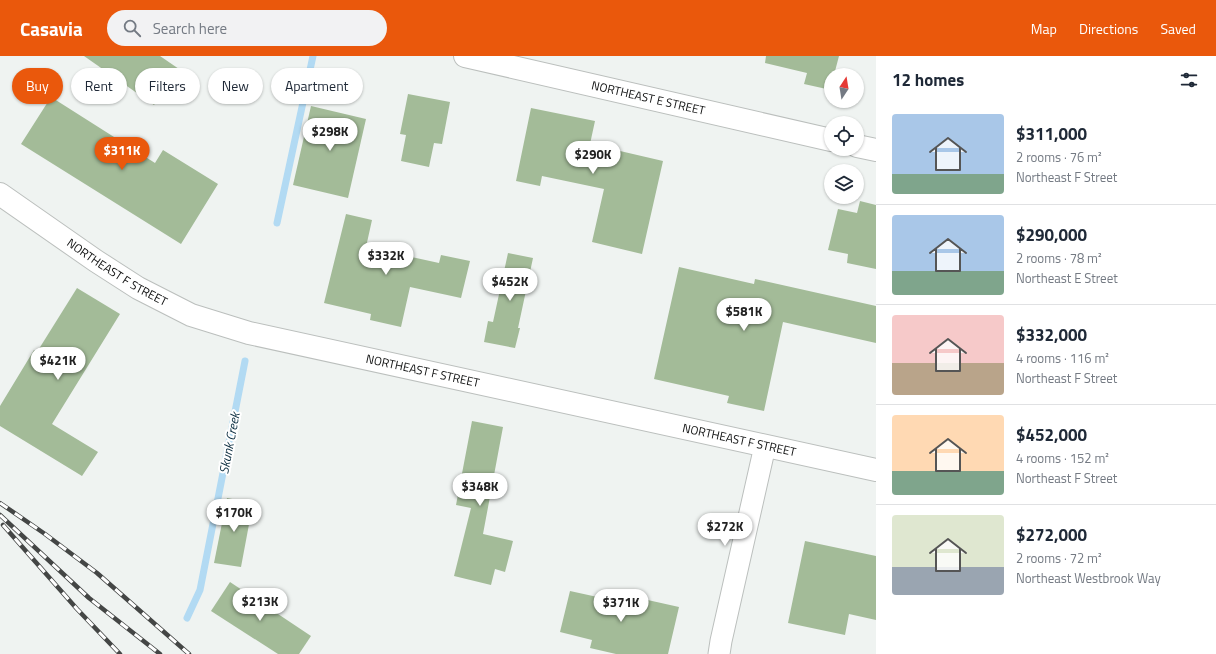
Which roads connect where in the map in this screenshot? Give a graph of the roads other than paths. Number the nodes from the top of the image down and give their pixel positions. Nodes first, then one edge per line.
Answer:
1 (465, 56) edge
2 (824, 138) edge
3 (864, 147) edge
4 (876, 150) edge
5 (0, 194) edge
6 (765, 446) junction
7 (876, 470) edge
8 (719, 654) edge

1 - 2 main road, NORTHEAST E STREET
3 - 4 main road
5 - 6 main road, NORTHEAST F STREET
6 - 7 main road, NORTHEAST F STREET
6 - 8 street

